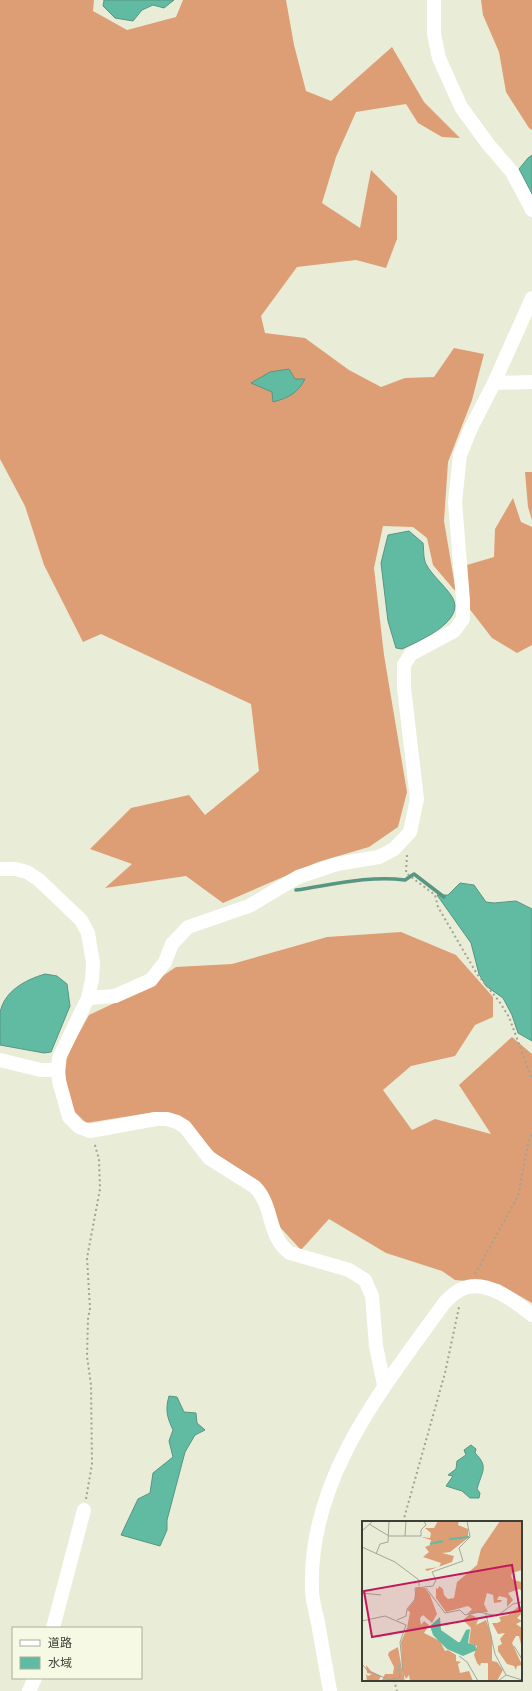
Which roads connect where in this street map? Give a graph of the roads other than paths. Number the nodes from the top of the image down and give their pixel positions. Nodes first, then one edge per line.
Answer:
1 (434, 0) edge
2 (532, 210) edge
3 (532, 298) edge
4 (532, 382) edge
5 (494, 383) junction
6 (0, 869) edge
7 (88, 998) junction
8 (0, 1060) edge
9 (58, 1070) junction
10 (532, 1315) edge
11 (384, 1385) junction
12 (84, 1510) road end
13 (53, 1627) edge
14 (35, 1679) edge
15 (29, 1691) edge
16 (330, 1691) edge

1 - 2 street
3 - 5 street
4 - 5 street
5 - 7 street
6 - 7 street
7 - 9 street
8 - 9 street
9 - 11 street
10 - 11 street
11 - 16 street
12 - 13 street
14 - 15 street

